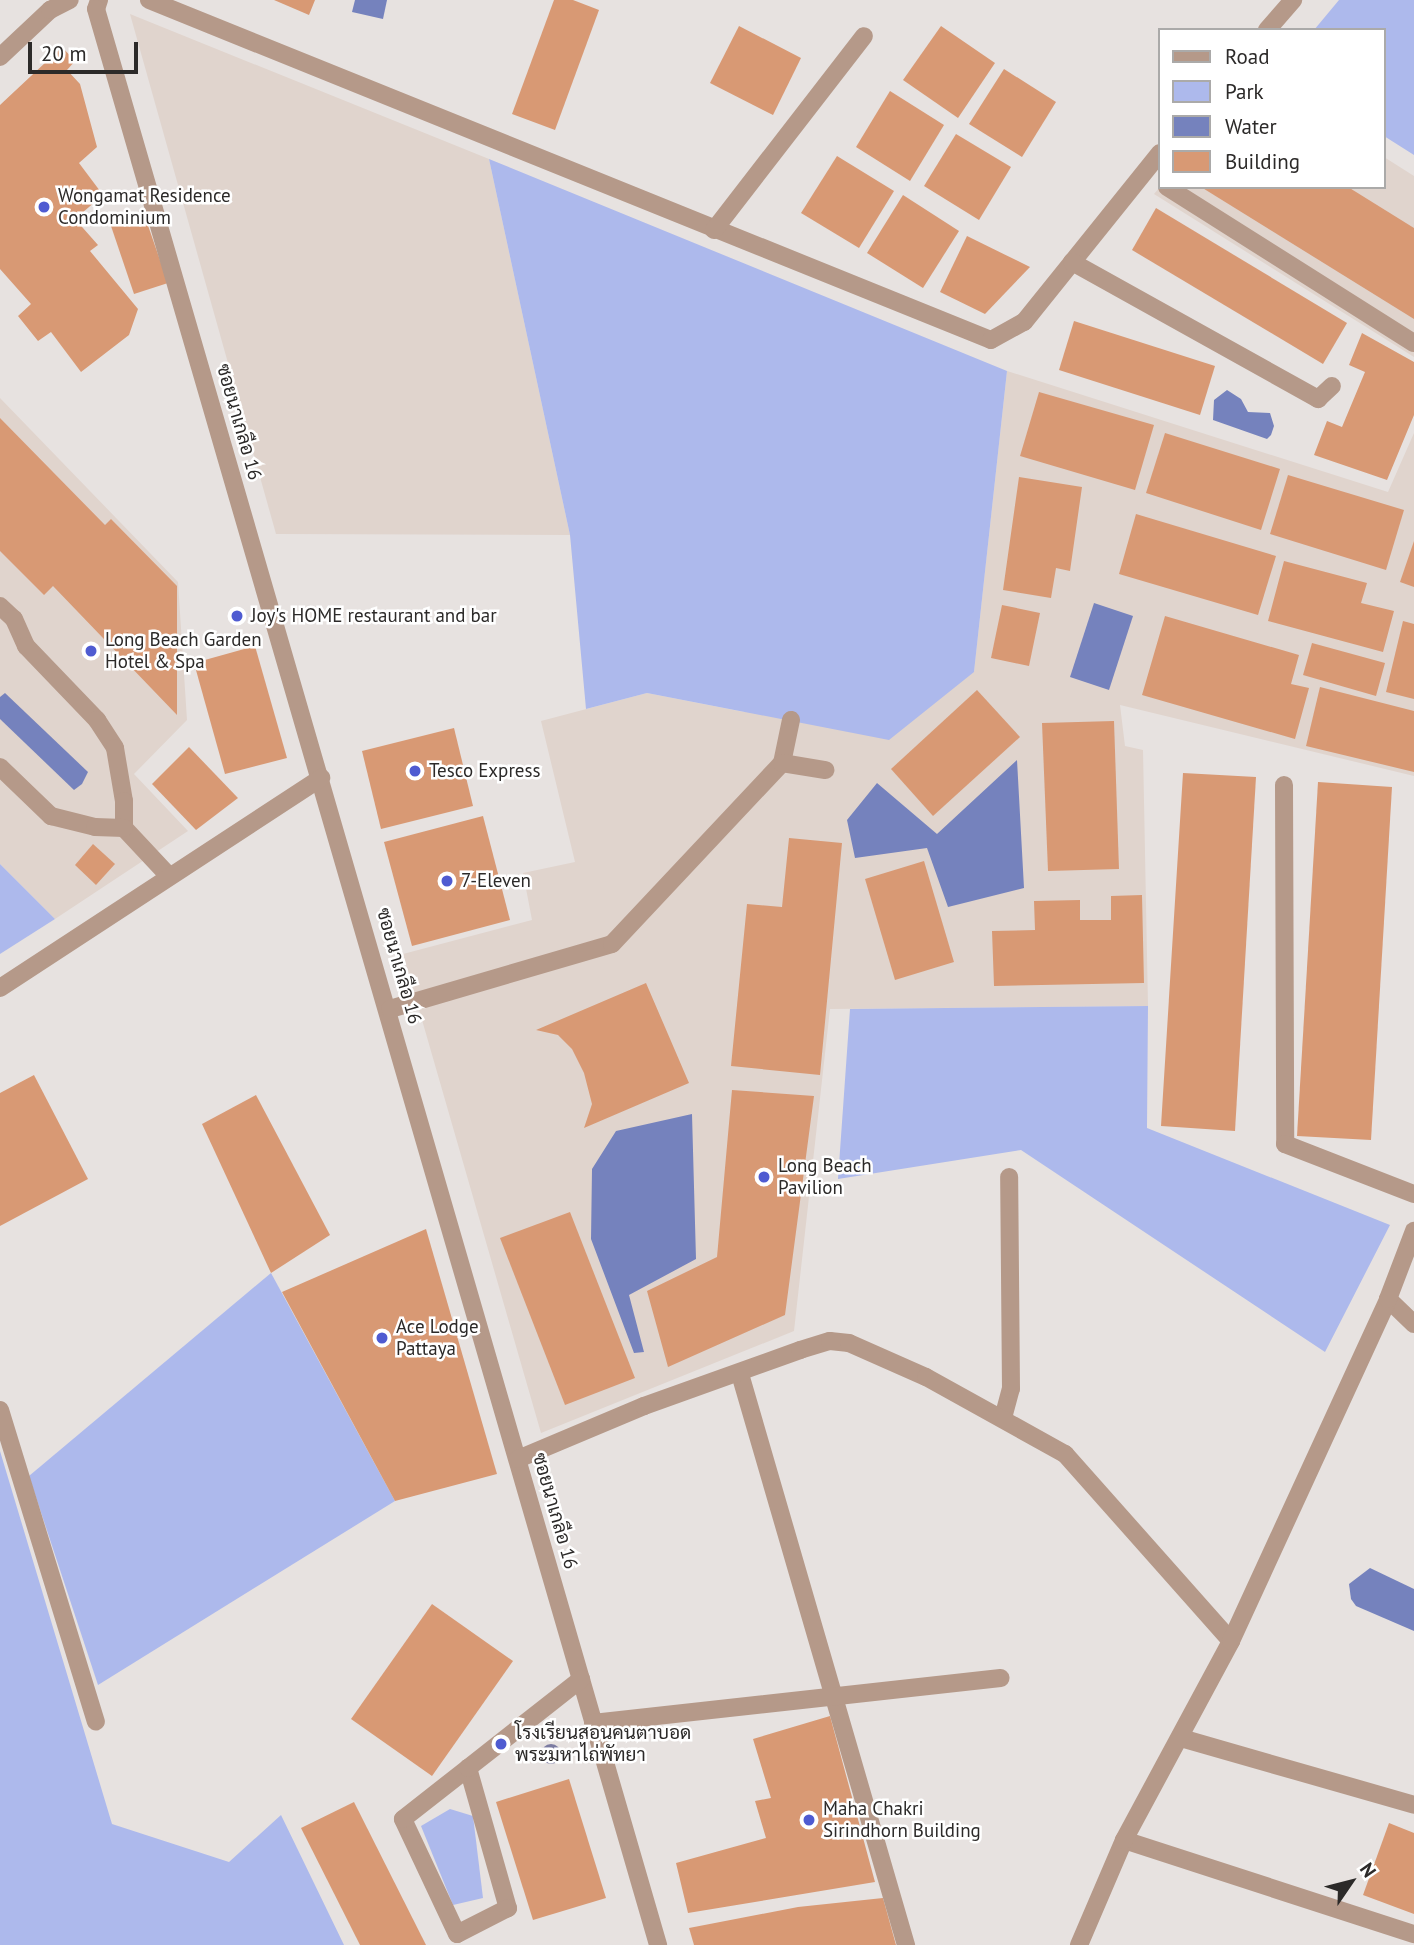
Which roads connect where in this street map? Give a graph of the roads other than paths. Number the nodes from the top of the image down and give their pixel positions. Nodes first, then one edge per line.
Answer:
1 (70, 0) edge
2 (99, 0) edge
3 (149, 0) edge
4 (1293, 0) edge
5 (1270, 28) edge
6 (864, 36) dead end
7 (0, 57) edge
8 (1158, 155) edge
9 (1144, 172) junction
10 (1158, 182) edge
11 (1170, 189) edge
12 (715, 230) junction
13 (1072, 262) junction
14 (1414, 343) edge
15 (1332, 386) dead end
16 (0, 607) edge
17 (791, 720) dead end
18 (782, 763) junction
19 (0, 767) edge
20 (825, 771) dead end
21 (321, 778) junction
22 (1284, 785) dead end
23 (124, 828) junction
24 (168, 875) junction
25 (0, 988) edge
26 (390, 1009) junction
27 (1009, 1177) dead end
28 (1414, 1194) edge
29 (1414, 1231) edge
30 (1388, 1299) junction
31 (1414, 1324) edge
32 (740, 1374) junction
33 (0, 1410) edge
34 (1003, 1418) junction
35 (518, 1459) junction
36 (1231, 1641) junction
37 (1002, 1678) dead end
38 (581, 1679) junction
39 (835, 1700) junction
40 (96, 1722) dead end
41 (593, 1723) junction
42 (1181, 1738) junction
43 (467, 1768) junction
44 (1414, 1805) edge
45 (1124, 1840) junction
46 (1414, 1934) edge
47 (658, 1945) edge
48 (906, 1945) edge
49 (1079, 1945) edge

1 - 7 street
2 - 21 street, ซอยนาเกลือ 16
3 - 12 street
4 - 5 street
6 - 12 street
8 - 9 street
9 - 10 street
9 - 13 street
11 - 14 street
12 - 13 street
13 - 15 street
16 - 23 street
17 - 18 street
18 - 20 street
18 - 26 street
19 - 23 street
21 - 24 street
21 - 26 street, ซอยนาเกลือ 16
22 - 28 street
23 - 24 street
24 - 25 street
26 - 35 street, ซอยนาเกลือ 16
27 - 34 street
29 - 30 street
30 - 31 street
30 - 36 street
32 - 34 street
32 - 35 street
32 - 39 street
33 - 40 street
34 - 36 street
35 - 38 street, ซอยนาเกลือ 16
36 - 42 street
37 - 39 street
38 - 41 street, ซอยนาเกลือ 16
38 - 43 street
39 - 41 street
39 - 48 street
41 - 47 street, ซอยนาเกลือ 16
42 - 44 street
42 - 45 street
43 - 43 street
45 - 46 street
45 - 49 street

